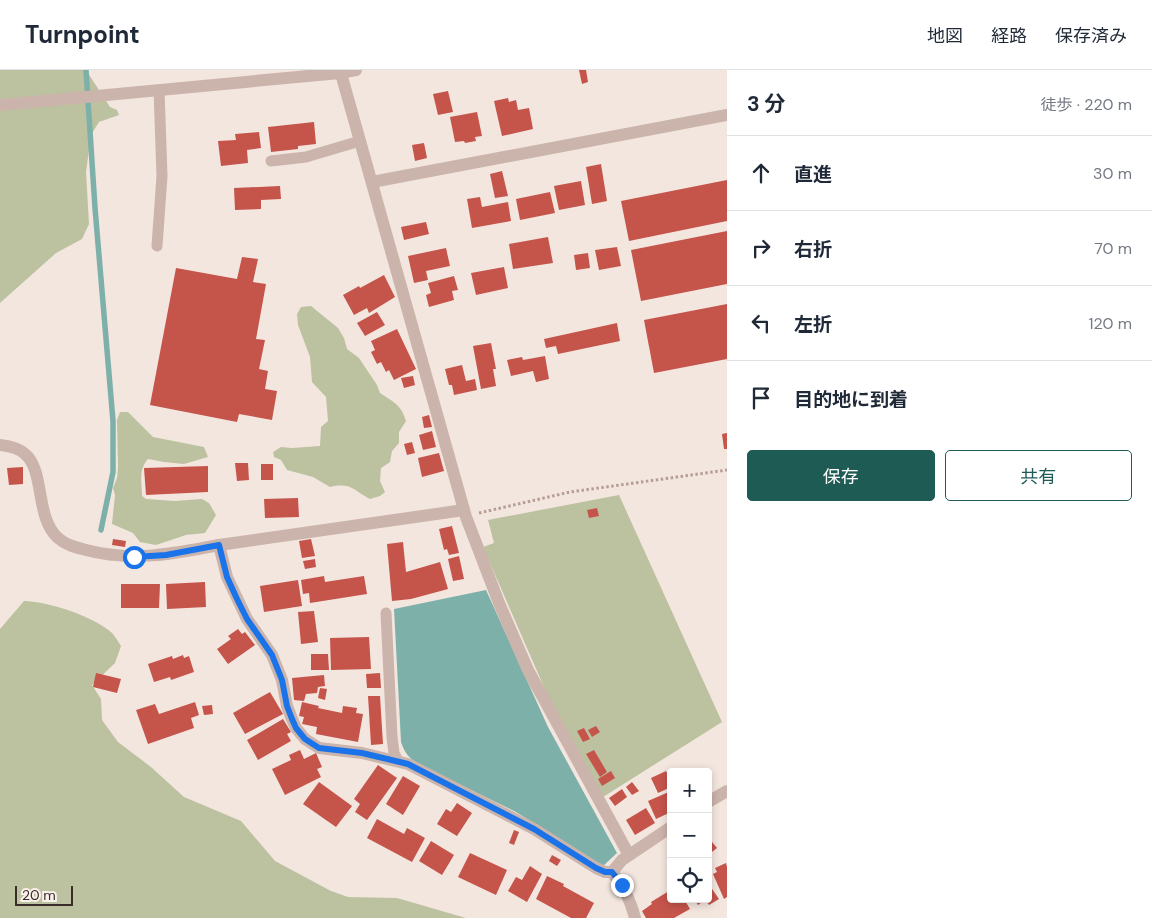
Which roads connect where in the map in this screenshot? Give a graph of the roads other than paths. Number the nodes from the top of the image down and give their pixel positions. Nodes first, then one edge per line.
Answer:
1 (356, 70) edge
2 (340, 72) edge
3 (159, 90) junction
4 (0, 105) edge
5 (727, 115) edge
6 (360, 141) junction
7 (271, 161) dead end
8 (372, 182) junction
9 (157, 246) dead end
10 (0, 445) edge
11 (465, 513) junction
12 (219, 545) junction
13 (386, 613) dead end
14 (398, 761) junction
15 (725, 797) edge
16 (712, 801) edge
17 (667, 830) edge
18 (629, 855) junction
19 (612, 872) junction
20 (635, 918) edge

1 - 2 street
2 - 3 street
2 - 6 street
3 - 4 street
3 - 9 lane
5 - 8 street
6 - 7 lane
6 - 8 street
8 - 11 street
10 - 12 street
11 - 12 street
11 - 18 street
12 - 14 street
13 - 14 lane
14 - 19 street
15 - 16 street
17 - 18 street
18 - 19 street
19 - 20 street

